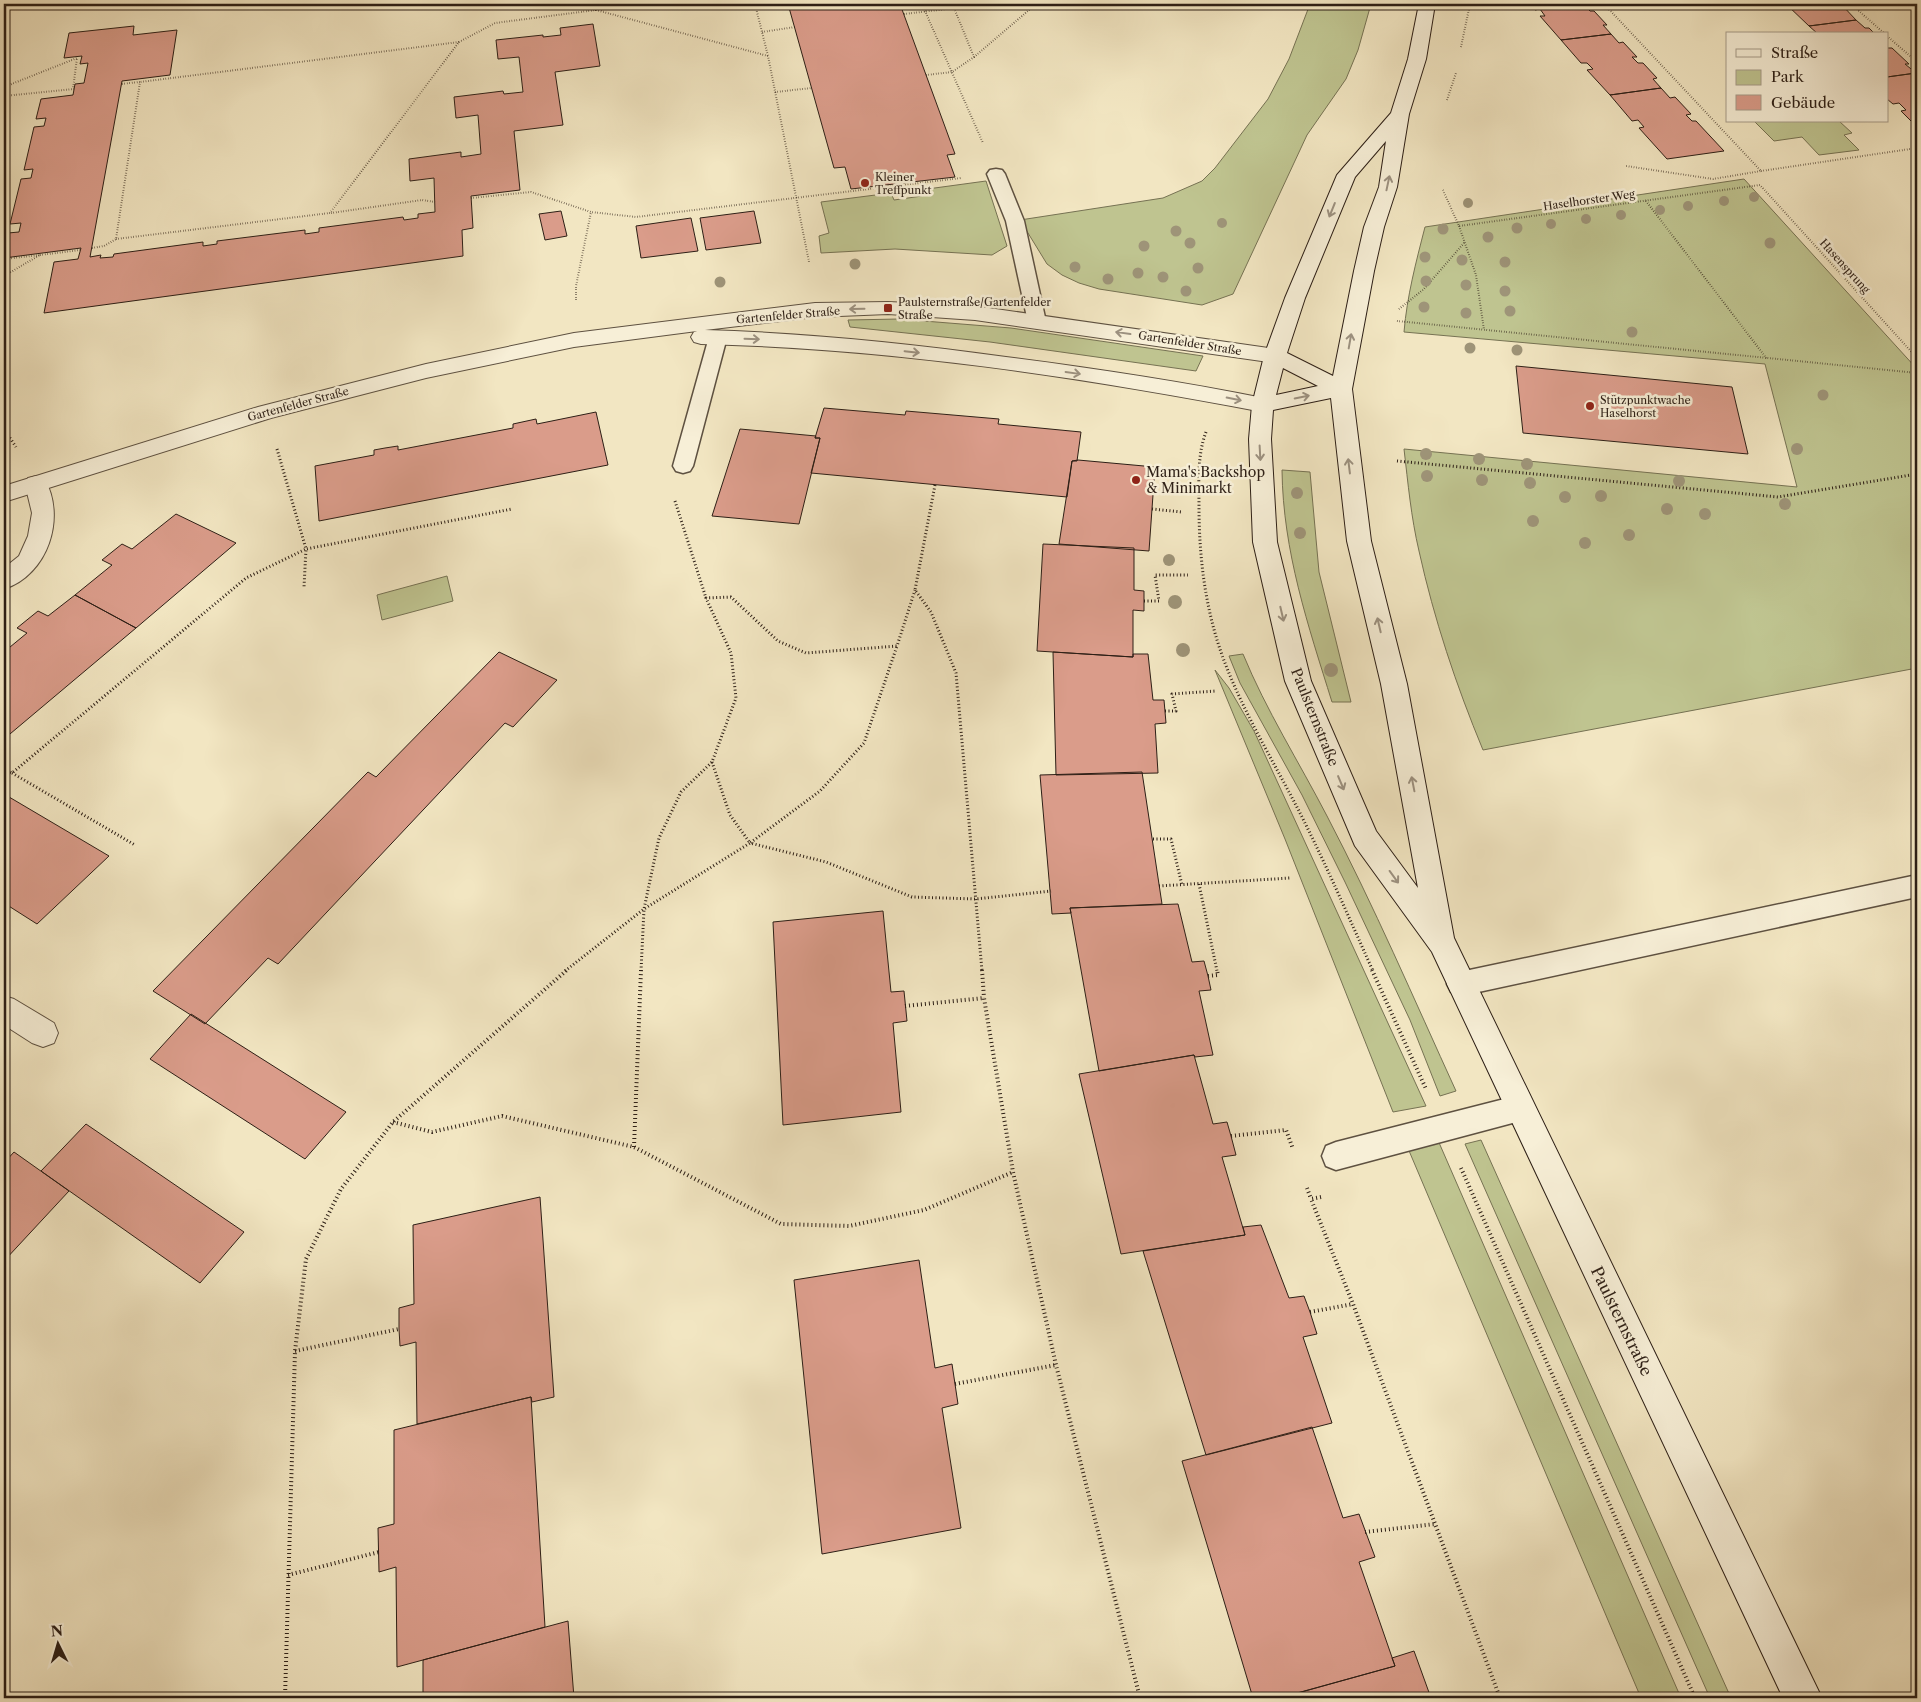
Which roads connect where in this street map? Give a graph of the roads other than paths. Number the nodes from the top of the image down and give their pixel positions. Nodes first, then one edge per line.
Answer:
1 (1427, 4) edge
2 (1400, 114) junction
3 (996, 174) road end
4 (1037, 322) junction
5 (598, 336) junction
6 (718, 337) junction
7 (1275, 356) junction
8 (1341, 389) junction
9 (1263, 405) junction
10 (683, 466) road end
11 (36, 484) junction
12 (4, 494) edge
13 (4, 580) edge
14 (1917, 886) edge
15 (1442, 943) junction
16 (1460, 984) junction
17 (4, 1009) edge
18 (42, 1033) dead end
19 (1520, 1108) junction
20 (1336, 1156) dead end
21 (1804, 1698) edge

1 - 2 main road
2 -> 7 main road
8 -> 2 main road
3 - 4 lane
4 -> 5 main road, Gartenfelder Straße
7 -> 4 main road, Gartenfelder Straße
5 - 6 main road, Gartenfelder Straße
5 - 11 main road, Gartenfelder Straße
6 -> 9 main road, Gartenfelder Straße
6 - 10 lane
7 - 8 main road, Gartenfelder Straße
7 - 9 main road
9 -> 8 main road, Gartenfelder Straße
15 -> 8 main road, Paulsternstraße
9 -> 15 main road, Paulsternstraße
11 - 12 main road, Gartenfelder Straße
11 - 13 main road
14 - 16 lane
15 - 16 main road, Paulsternstraße
16 - 19 main road, Paulsternstraße
17 - 18 main road
19 - 20 lane
19 - 21 main road, Paulsternstraße

